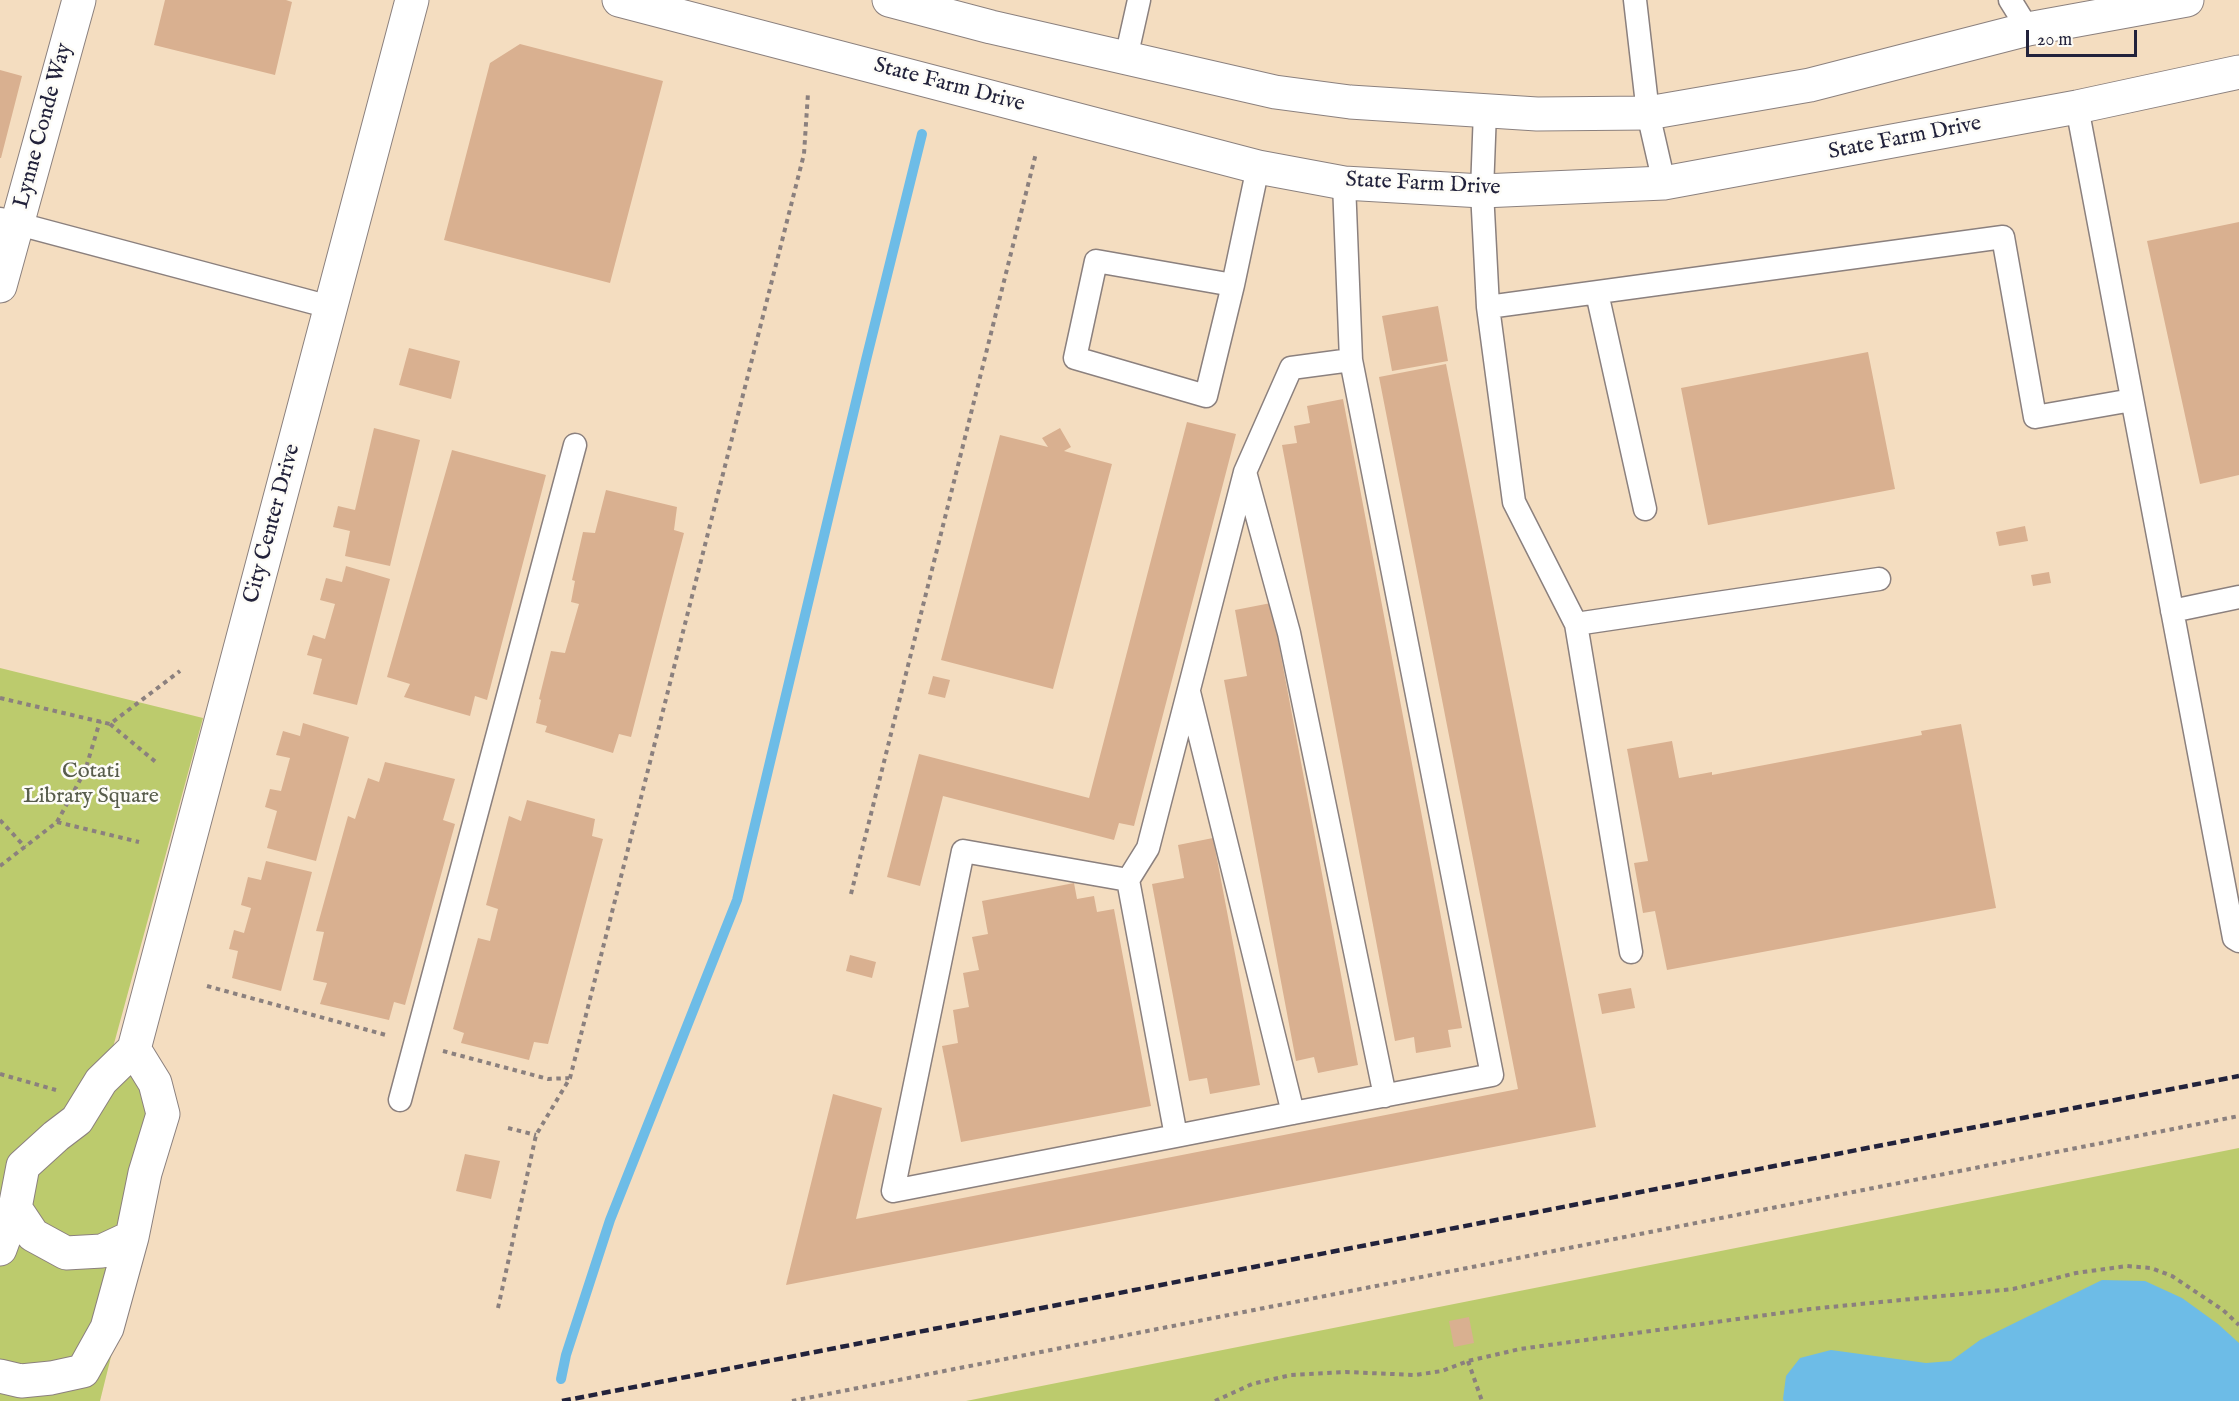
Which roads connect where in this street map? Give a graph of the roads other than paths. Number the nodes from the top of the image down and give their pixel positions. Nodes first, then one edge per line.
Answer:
1 (79, 0) edge
2 (412, 0) edge
3 (619, 0) edge
4 (889, 0) edge
5 (1139, 0) edge
6 (1635, 0) edge
7 (2010, 0) edge
8 (2187, 0) edge
9 (2028, 29) junction
10 (1126, 58) junction
11 (2239, 72) edge
12 (2077, 106) junction
13 (1485, 111) junction
14 (1648, 113) junction
15 (1258, 167) junction
16 (1344, 183) junction
17 (1664, 183) junction
18 (1482, 190) junction
19 (9, 221) edge
20 (1233, 285) junction
21 (0, 286) edge
22 (1597, 292) junction
23 (330, 308) junction
24 (1488, 308) junction
25 (1351, 360) junction
26 (2132, 400) junction
27 (575, 445) dead end
28 (1245, 472) junction
29 (1645, 509) dead end
30 (1879, 579) dead end
31 (2239, 597) edge
32 (2172, 611) junction
33 (1576, 624) junction
34 (1189, 690) junction
35 (1128, 880) junction
36 (2239, 941) edge
37 (1631, 952) dead end
38 (134, 1049) junction
39 (1385, 1096) junction
40 (400, 1100) dead end
41 (1293, 1113) junction
42 (1176, 1136) junction
43 (15, 1208) junction
44 (132, 1237) junction
45 (0, 1249) edge
46 (0, 1376) edge

1 - 19 street, Lynne Conde Way
2 - 23 street, City Center Drive
3 - 15 street, State Farm Drive
4 - 10 street
5 - 10 lane
6 - 14 lane
7 - 9 lane
8 - 9 street
9 - 14 street
10 - 13 street
11 - 12 street, State Farm Drive
12 - 17 street, State Farm Drive
12 - 26 lane
13 - 14 street
13 - 18 lane
14 - 17 lane
15 - 16 street, State Farm Drive
15 - 20 lane
16 - 18 street, State Farm Drive
16 - 25 lane
17 - 18 street, State Farm Drive
18 - 24 lane
19 - 21 street, Lynne Conde Way
19 - 23 lane
20 - 20 lane
22 - 24 lane
22 - 26 lane
22 - 29 lane
23 - 38 street, City Center Drive
24 - 33 lane
25 - 28 lane
25 - 39 lane
26 - 32 lane
27 - 40 lane
28 - 34 lane
28 - 39 lane
30 - 33 lane
31 - 32 lane
32 - 36 lane
33 - 37 lane
34 - 35 lane
34 - 41 lane
35 - 42 lane
35 - 42 lane
38 - 43 street
38 - 44 street
39 - 41 lane
41 - 42 lane
43 - 44 street
43 - 45 street
44 - 46 street

